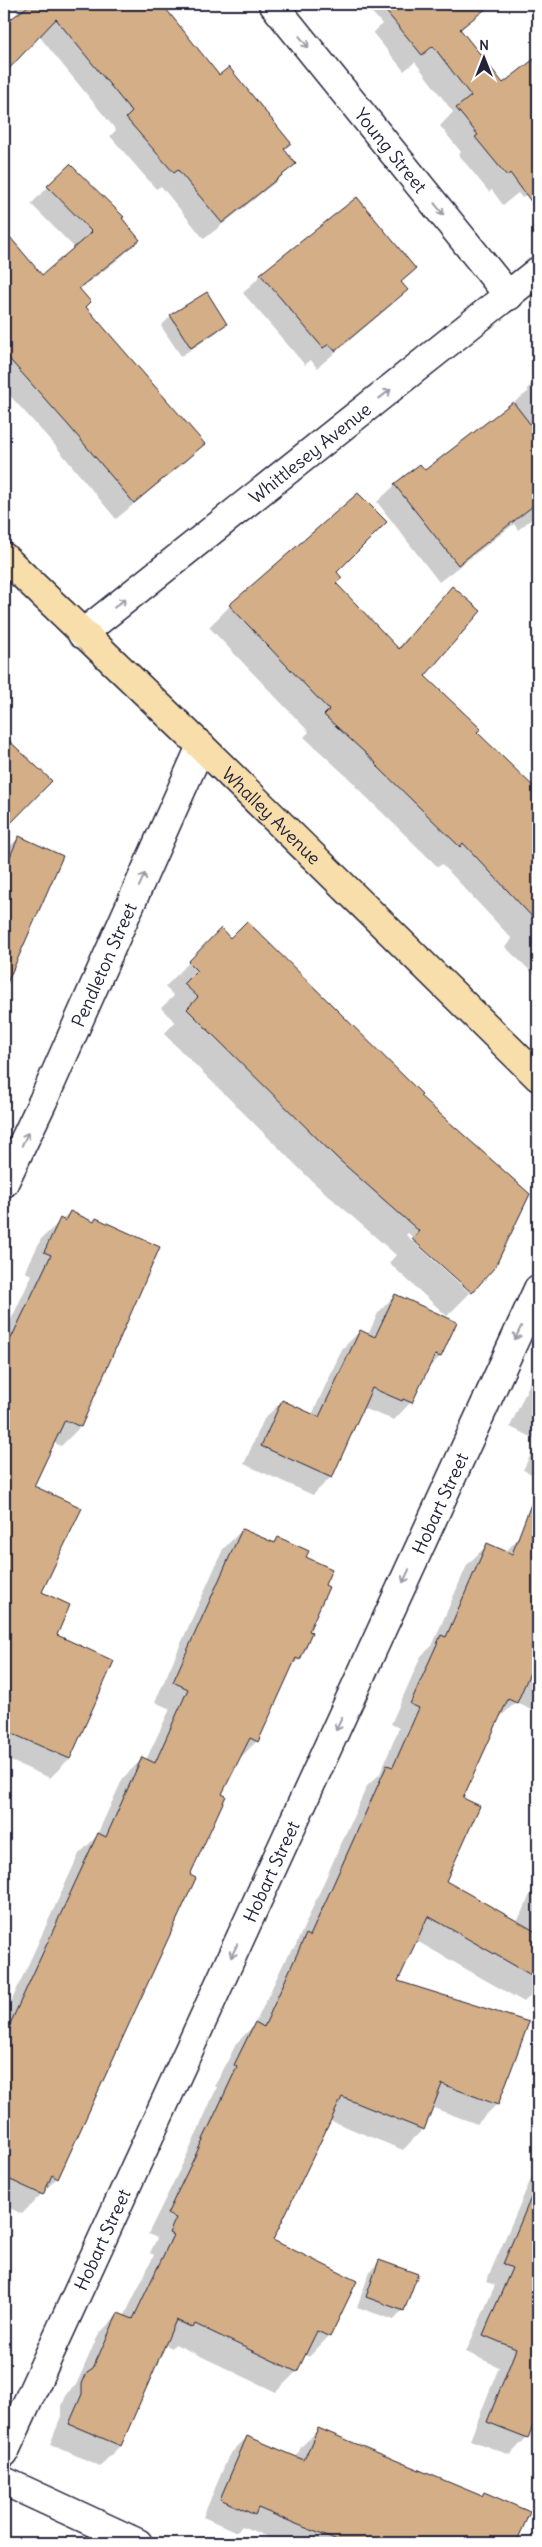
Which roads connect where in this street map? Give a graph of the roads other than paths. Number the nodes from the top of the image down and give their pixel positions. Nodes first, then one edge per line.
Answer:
1 (273, 4) edge
2 (538, 272) edge
3 (509, 296) junction
4 (4, 558) edge
5 (82, 634) junction
6 (201, 746) junction
7 (538, 1077) edge
8 (4, 1183) edge
9 (538, 1289) edge
10 (4, 2453) edge
11 (4, 2481) edge
12 (138, 2543) edge

1 -> 3 street, Young Street
2 - 3 street, Whittlesey Avenue
5 -> 3 street, Whittlesey Avenue
4 - 5 main road, Whalley Avenue
5 - 6 main road, Whalley Avenue
6 - 7 main road, Whalley Avenue
8 -> 6 street, Pendleton Street
9 -> 10 street, Hobart Street
11 - 12 street

